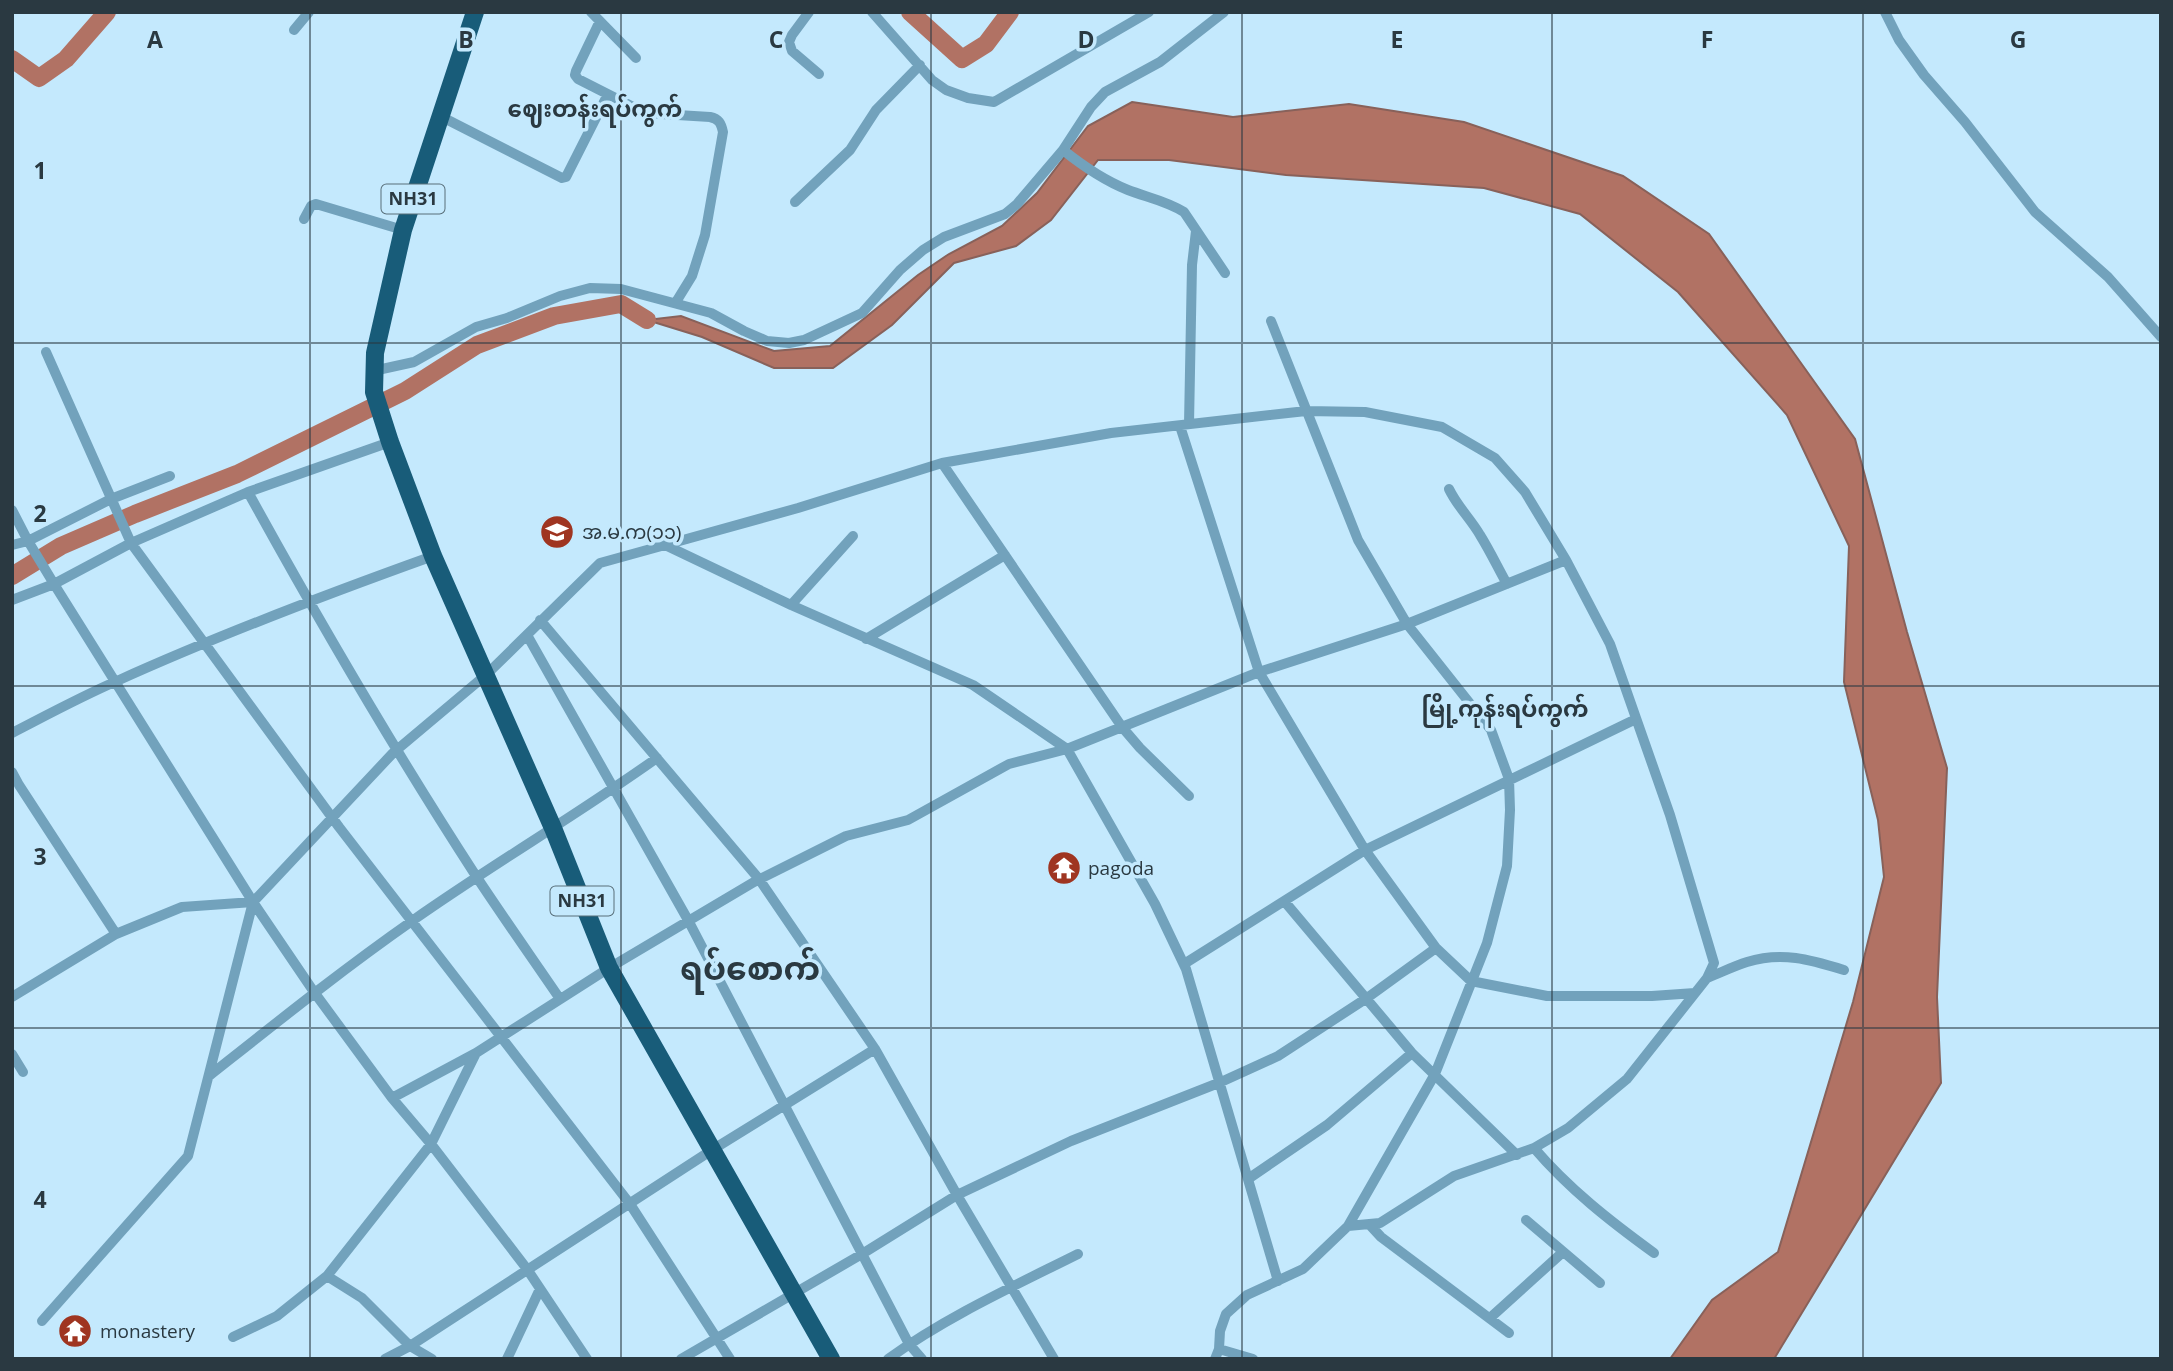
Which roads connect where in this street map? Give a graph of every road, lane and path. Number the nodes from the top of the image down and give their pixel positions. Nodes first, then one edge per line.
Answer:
1 (309, 12) edge
2 (475, 12) edge
3 (591, 12) edge
4 (809, 12) edge
5 (872, 12) edge
6 (1149, 12) edge
7 (1224, 12) edge
8 (1885, 12) edge
9 (600, 21) junction
10 (294, 30) dead end
11 (636, 58) dead end
12 (920, 65) junction
13 (819, 74) dead end
14 (607, 96) junction
15 (440, 116) junction
16 (1064, 151) junction
17 (795, 202) dead end
18 (304, 219) dead end
19 (403, 230) junction
20 (1196, 231) junction
21 (1225, 272) dead end
22 (676, 302) junction
23 (1271, 321) dead end
24 (2161, 337) edge
25 (46, 352) dead end
26 (373, 370) junction
27 (1306, 411) junction
28 (1184, 425) junction
29 (390, 442) junction
30 (942, 463) junction
31 (170, 476) dead end
32 (1449, 489) dead end
33 (248, 492) junction
34 (111, 499) junction
35 (12, 510) edge
36 (853, 536) dead end
37 (28, 541) junction
38 (131, 543) junction
39 (12, 545) edge
40 (664, 545) junction
41 (1005, 555) junction
42 (433, 556) junction
43 (1566, 560) junction
44 (54, 584) junction
45 (1507, 584) junction
46 (12, 600) edge
47 (307, 601) junction
48 (791, 605) junction
49 (540, 621) junction
50 (1407, 624) junction
51 (527, 635) junction
52 (866, 639) junction
53 (204, 644) junction
54 (1259, 672) junction
55 (487, 674) junction
56 (116, 681) junction
57 (1636, 719) junction
58 (1122, 727) junction
59 (12, 733) edge
60 (1067, 749) junction
61 (397, 750) junction
62 (657, 758) junction
63 (12, 772) edge
64 (1509, 779) junction
65 (614, 788) junction
66 (1189, 796) dead end
67 (332, 819) junction
68 (553, 828) junction
69 (1365, 850) junction
70 (477, 877) junction
71 (759, 879) junction
72 (253, 902) junction
73 (1285, 902) junction
74 (688, 920) junction
75 (412, 921) junction
76 (117, 934) junction
77 (1436, 948) junction
78 (1184, 964) junction
79 (609, 968) junction
80 (1844, 970) dead end
81 (1707, 978) junction
82 (1471, 981) junction
83 (314, 992) junction
84 (1695, 993) junction
85 (12, 998) edge
86 (1367, 998) junction
87 (560, 999) junction
88 (502, 1036) junction
89 (875, 1049) junction
90 (12, 1054) edge
91 (476, 1054) junction
92 (1412, 1054) junction
93 (23, 1072) dead end
94 (1435, 1074) junction
95 (209, 1076) junction
96 (1221, 1082) junction
97 (392, 1098) junction
98 (784, 1104) junction
99 (431, 1144) junction
100 (1534, 1148) junction
101 (712, 1150) junction
102 (1517, 1155) junction
103 (1248, 1179) junction
104 (957, 1195) junction
105 (630, 1204) junction
106 (1526, 1220) dead end
107 (1369, 1224) junction
108 (1348, 1226) junction
109 (1563, 1252) junction
110 (1654, 1253) dead end
111 (862, 1254) junction
112 (1078, 1254) dead end
113 (527, 1269) junction
114 (327, 1276) junction
115 (1278, 1281) junction
116 (1600, 1283) dead end
117 (1012, 1287) junction
118 (540, 1289) junction
119 (793, 1294) junction
120 (1490, 1318) junction
121 (42, 1321) dead end
122 (1509, 1333) dead end
123 (233, 1337) dead end
124 (717, 1338) junction
125 (909, 1344) junction
126 (410, 1346) junction
127 (1217, 1354) edge
128 (385, 1359) edge
129 (432, 1359) edge
130 (507, 1359) edge
131 (587, 1359) edge
132 (681, 1359) edge
133 (730, 1359) edge
134 (831, 1359) edge
135 (888, 1359) edge
136 (922, 1359) edge
137 (1054, 1359) edge
138 (1253, 1359) edge

1 - 10 street
2 - 15 highway, NH31
3 - 9 street
4 - 13 street
5 - 12 street
6 - 12 street
7 - 16 street
8 - 24 street
9 - 11 street
9 - 14 street
12 - 17 street
14 - 15 street
14 - 22 street
15 - 19 highway, NH31
16 - 20 street
16 - 22 street
18 - 19 street
19 - 26 highway, NH31
20 - 21 street
20 - 28 street
22 - 26 street
23 - 27 street
25 - 34 street
26 - 29 highway, NH31
27 - 28 street
27 - 43 street
27 - 50 street
28 - 30 street
28 - 54 street
29 - 33 street
29 - 42 highway, NH31
30 - 40 street
30 - 41 street
31 - 34 street
32 - 45 street
33 - 38 street
33 - 47 street
34 - 37 street
34 - 38 street
35 - 37 street
36 - 48 street
37 - 39 street
37 - 44 street
38 - 44 street
38 - 53 street
40 - 48 street
40 - 49 street
41 - 52 street
41 - 58 street
42 - 47 street
42 - 55 highway, NH31
43 - 45 street
43 - 57 street
44 - 46 street
44 - 56 street
45 - 50 street
47 - 53 street
47 - 61 street
48 - 52 street
49 - 51 street
49 - 62 street
50 - 54 street
50 - 64 street
51 - 55 street
51 - 65 street
52 - 60 street
53 - 56 street
53 - 67 street
54 - 58 street
54 - 69 street
55 - 61 street
55 - 68 highway, NH31
56 - 59 street
56 - 72 street
57 - 64 street
57 - 81 street
58 - 60 street
58 - 66 street
60 - 71 street
60 - 78 street
61 - 67 street
61 - 70 street
62 - 65 street
62 - 71 street
63 - 76 street
64 - 69 street
64 - 82 street
65 - 68 street
65 - 74 street
67 - 72 street
67 - 75 street
68 - 70 street
68 - 79 highway, NH31
69 - 73 street
69 - 77 street
70 - 75 street
70 - 87 street
71 - 74 street
71 - 89 street
72 - 76 street
72 - 83 street
72 - 95 street
73 - 78 street
73 - 86 street
74 - 79 street
74 - 98 street
75 - 83 street
75 - 88 street
76 - 85 street
77 - 82 street
77 - 86 street
78 - 96 street
79 - 87 street
79 - 101 highway, NH31
80 - 81 street
81 - 84 street
82 - 84 street
82 - 94 street
83 - 95 street
83 - 97 street
84 - 100 street
86 - 92 street
86 - 96 street
87 - 88 street
88 - 91 street
88 - 105 street
89 - 98 street
89 - 104 street
90 - 93 street
91 - 97 street
91 - 99 street
92 - 94 street
92 - 103 street
94 - 102 street
94 - 108 street
95 - 121 street
96 - 103 street
96 - 104 street
97 - 99 street
98 - 101 street
98 - 111 street
99 - 113 street
99 - 114 street
100 - 102 street
100 - 110 street
101 - 105 street
101 - 119 highway, NH31
102 - 107 street
103 - 115 street
104 - 111 street
104 - 117 street
105 - 113 street
105 - 124 street
106 - 109 street
107 - 108 street
107 - 120 street
108 - 115 street
109 - 116 street
109 - 120 street
111 - 119 street
111 - 125 street
112 - 117 street
113 - 118 street
113 - 126 street
114 - 123 street
114 - 126 street
115 - 127 street
117 - 125 street
117 - 137 street
118 - 130 street
118 - 131 street
119 - 124 street
119 - 134 highway, NH31
120 - 122 street
124 - 132 street
124 - 133 street
125 - 135 street
125 - 136 street
126 - 128 street
126 - 129 street
127 - 138 street

